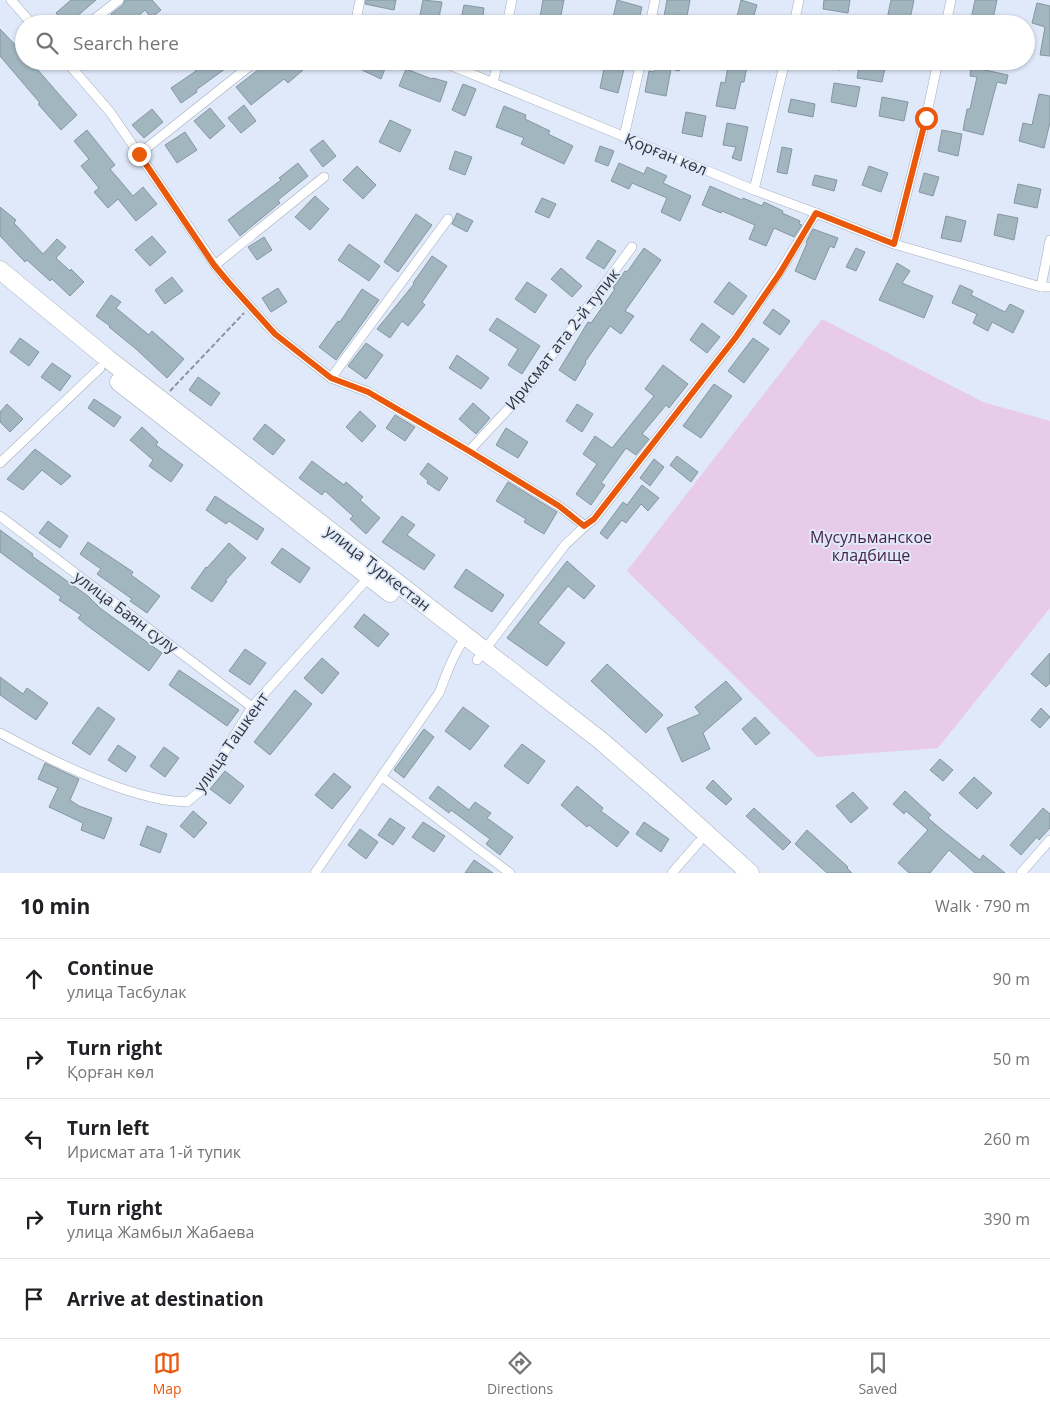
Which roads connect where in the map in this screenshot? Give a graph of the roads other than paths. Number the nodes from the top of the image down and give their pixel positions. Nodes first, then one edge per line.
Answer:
1 (11, 0) edge
2 (119, 0) edge
3 (360, 0) edge
4 (512, 0) edge
5 (655, 0) edge
6 (799, 0) edge
7 (951, 0) edge
8 (24, 15) edge
9 (100, 15) edge
10 (358, 15) edge
11 (509, 15) edge
12 (652, 15) edge
13 (796, 15) edge
14 (948, 15) edge
15 (74, 70) edge
16 (245, 70) edge
17 (462, 70) edge
18 (496, 70) edge
19 (639, 70) edge
20 (783, 70) edge
21 (936, 70) edge
22 (493, 83) junction
23 (624, 137) junction
24 (139, 154) junction
25 (324, 176) dead end
26 (754, 190) junction
27 (816, 213) junction
28 (448, 219) dead end
29 (1050, 240) edge
30 (894, 244) junction
31 (632, 247) dead end
32 (214, 265) junction
33 (0, 270) edge
34 (0, 286) edge
35 (1046, 287) edge
36 (100, 368) junction
37 (331, 378) junction
38 (469, 451) junction
39 (0, 464) edge
40 (0, 516) edge
41 (584, 526) junction
42 (369, 577) junction
43 (463, 642) junction
44 (480, 655) junction
45 (252, 707) junction
46 (0, 733) edge
47 (382, 776) junction
48 (1050, 840) edge
49 (699, 842) junction
50 (317, 872) edge
51 (510, 873) edge
52 (672, 873) edge
53 (732, 873) edge
54 (750, 873) edge
55 (1021, 873) edge

1 - 8 street
2 - 9 street
3 - 10 street
4 - 11 street
5 - 12 street
6 - 13 street
7 - 14 street
15 - 24 street
16 - 24 street
17 - 22 street, Қорған көл
18 - 22 street
19 - 23 street
20 - 26 street
21 - 30 street
22 - 23 street, Қорған көл
23 - 26 street, Қорған көл
24 - 32 street
25 - 32 street
26 - 27 street, Қорған көл
27 - 30 street, Қорған көл
27 - 41 street
28 - 37 street
29 - 35 street
30 - 35 street, Қорған көл
31 - 38 street, Ирисмат ата 2-й тупик
32 - 37 street
33 - 43 highway, улица Туркестан
34 - 36 highway, улица Туркестан
36 - 39 street
36 - 42 highway, улица Туркестан
37 - 38 street
38 - 41 street
40 - 45 street, улица Баян сулу
41 - 44 street
42 - 43 highway, улица Туркестан
42 - 45 street, улица Ташкент
43 - 44 highway, улица Туркестан
43 - 47 street
44 - 49 highway, улица Туркестан
44 - 54 highway, улица Туркестан
45 - 46 street, улица Ташкент
47 - 50 street
47 - 51 street
48 - 55 street
49 - 52 street
49 - 53 highway, улица Туркестан

